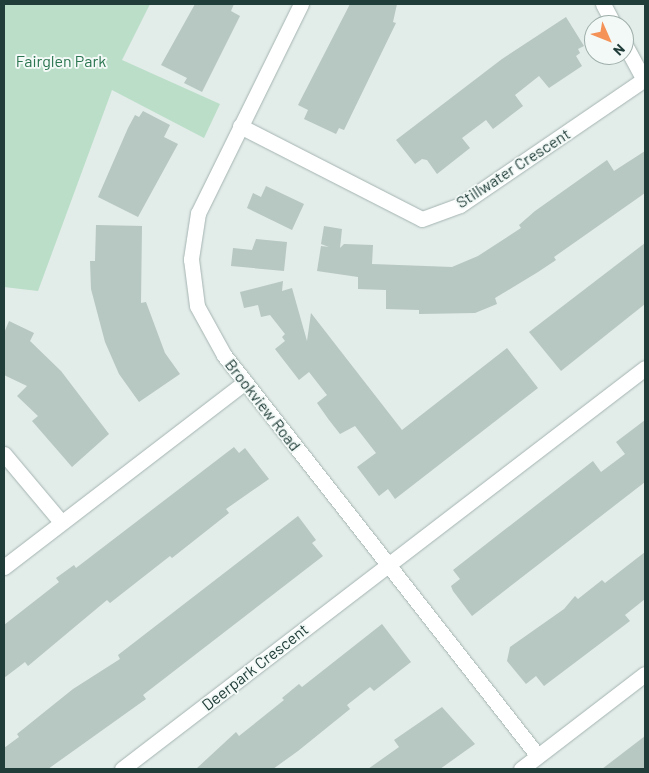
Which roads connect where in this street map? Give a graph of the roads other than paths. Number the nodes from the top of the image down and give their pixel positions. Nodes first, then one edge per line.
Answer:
1 (301, 4) edge
2 (634, 60) edge
3 (645, 79) edge
4 (240, 126) junction
5 (645, 368) edge
6 (245, 382) junction
7 (4, 454) edge
8 (61, 522) junction
9 (387, 565) junction
10 (4, 567) edge
11 (645, 674) edge
12 (538, 756) junction
13 (122, 769) edge
14 (521, 769) edge

1 - 4 street, Brookview Road
2 - 3 street
3 - 4 street, Stillwater Crescent
4 - 6 street, Brookview Road
5 - 9 street
6 - 8 street
6 - 9 street, Brookview Road
7 - 8 street
8 - 10 street
9 - 12 street, Brookview Road
9 - 13 street, Deerpark Crescent
11 - 12 street
12 - 14 street

